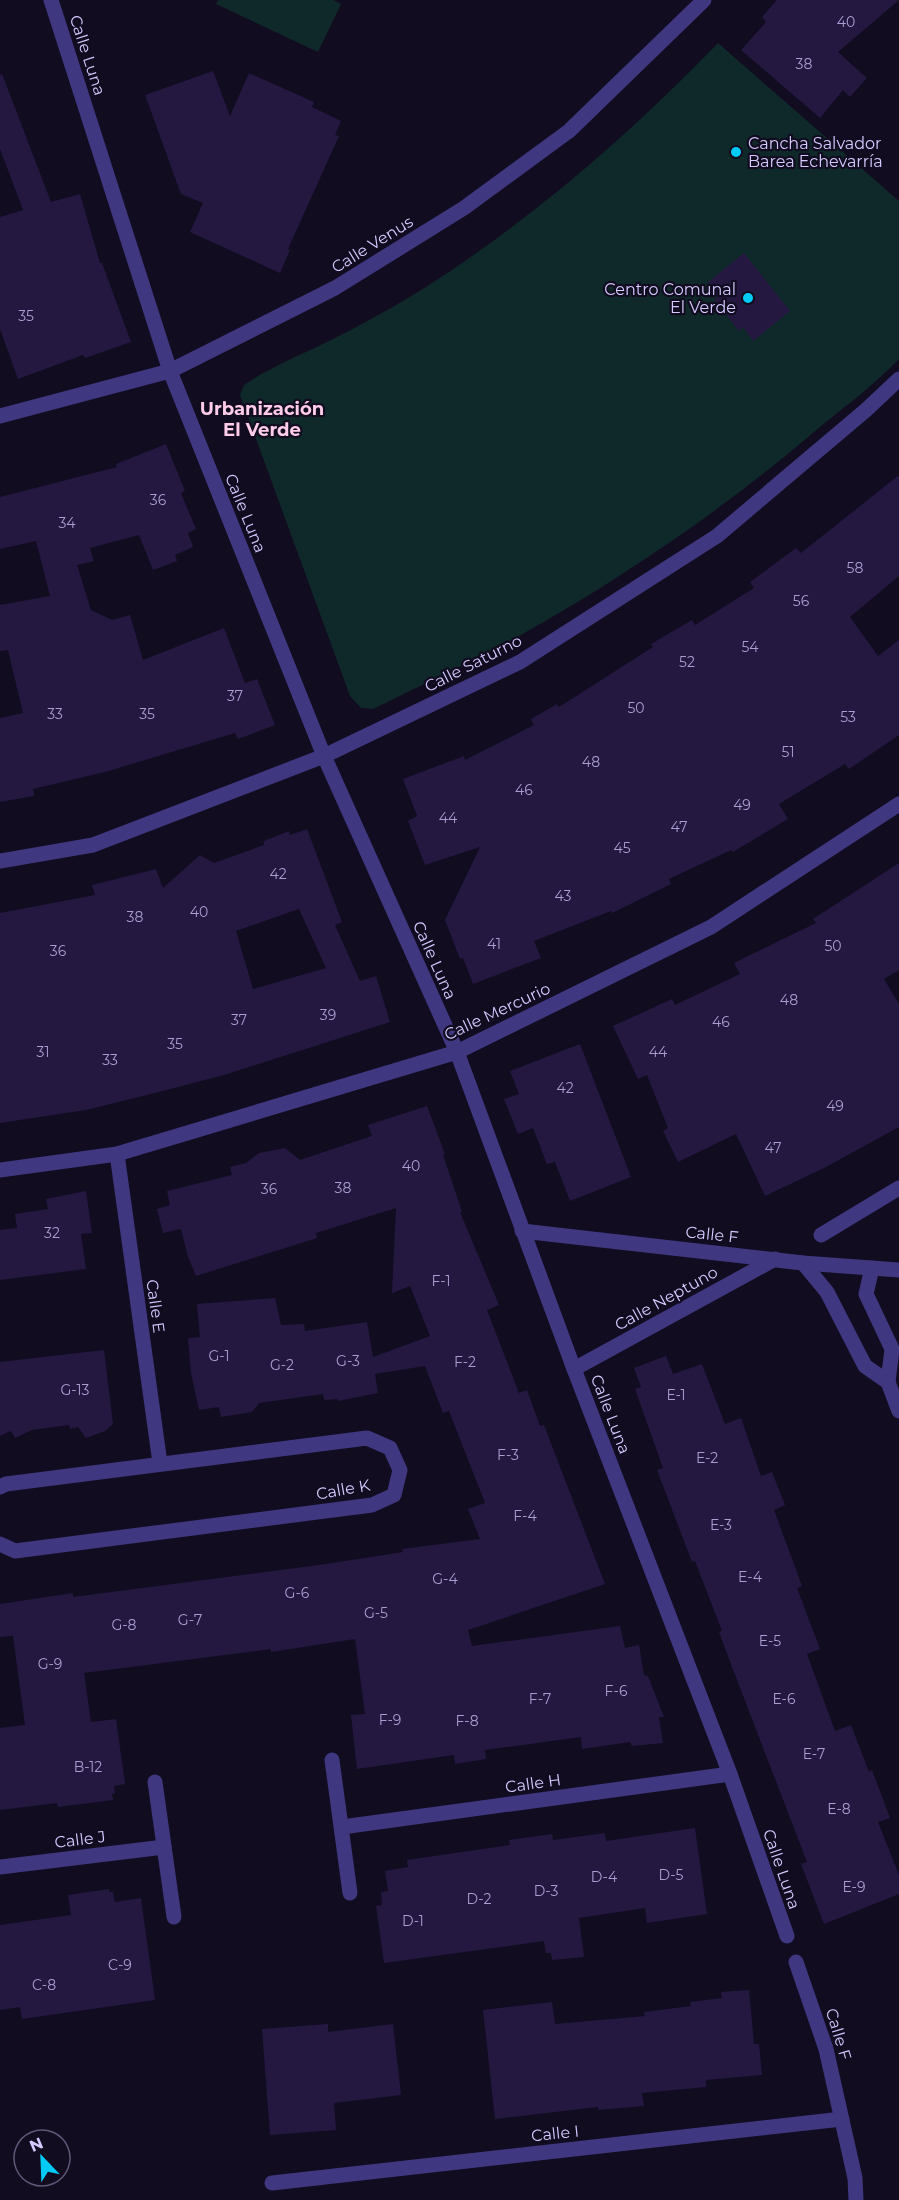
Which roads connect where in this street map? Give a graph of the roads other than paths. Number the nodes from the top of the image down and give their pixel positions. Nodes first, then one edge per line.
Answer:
1 (51, 0) edge
2 (704, 0) edge
3 (170, 371) junction
4 (899, 379) edge
5 (0, 416) edge
6 (324, 756) junction
7 (899, 804) edge
8 (0, 861) edge
9 (456, 1052) junction
10 (117, 1154) junction
11 (0, 1170) edge
12 (899, 1188) edge
13 (522, 1231) junction
14 (821, 1235) dead end
15 (775, 1259) junction
16 (802, 1263) junction
17 (872, 1268) junction
18 (899, 1270) edge
19 (574, 1369) junction
20 (888, 1382) junction
21 (899, 1411) edge
22 (160, 1463) junction
23 (0, 1487) edge
24 (0, 1544) edge
25 (332, 1760) dead end
26 (730, 1774) junction
27 (155, 1782) dead end
28 (342, 1827) junction
29 (164, 1847) junction
30 (0, 1867) edge
31 (350, 1893) dead end
32 (174, 1917) dead end
33 (787, 1936) dead end
34 (796, 1962) dead end
35 (842, 2118) junction
36 (272, 2183) dead end
37 (856, 2200) edge

1 - 3 street, Calle Luna
2 - 3 street, Calle Venus
3 - 5 street, Calle Venus
3 - 6 street, Calle Luna
4 - 6 street, Calle Saturno
6 - 8 street, Calle Saturno
6 - 9 street, Calle Luna
7 - 9 street, Calle Mercurio
9 - 10 street, Calle Mercurio
9 - 13 street, Calle Luna
10 - 11 street, Calle Mercurio
10 - 22 street, Calle E
12 - 14 street
13 - 15 street, Calle F
13 - 19 street, Calle Luna
15 - 16 street, Calle F
15 - 19 street, Calle Neptuno
16 - 17 street, Calle F
16 - 20 street
17 - 18 street, Calle F
17 - 20 street
19 - 26 street, Calle Luna
20 - 21 street
22 - 23 street, Calle K
22 - 24 street, Calle K
25 - 28 street
26 - 28 street, Calle H
26 - 33 street, Calle Luna
27 - 29 street
28 - 31 street
29 - 30 street, Calle J
29 - 32 street
34 - 35 street, Calle F
35 - 36 street, Calle I
35 - 37 street, Calle F

